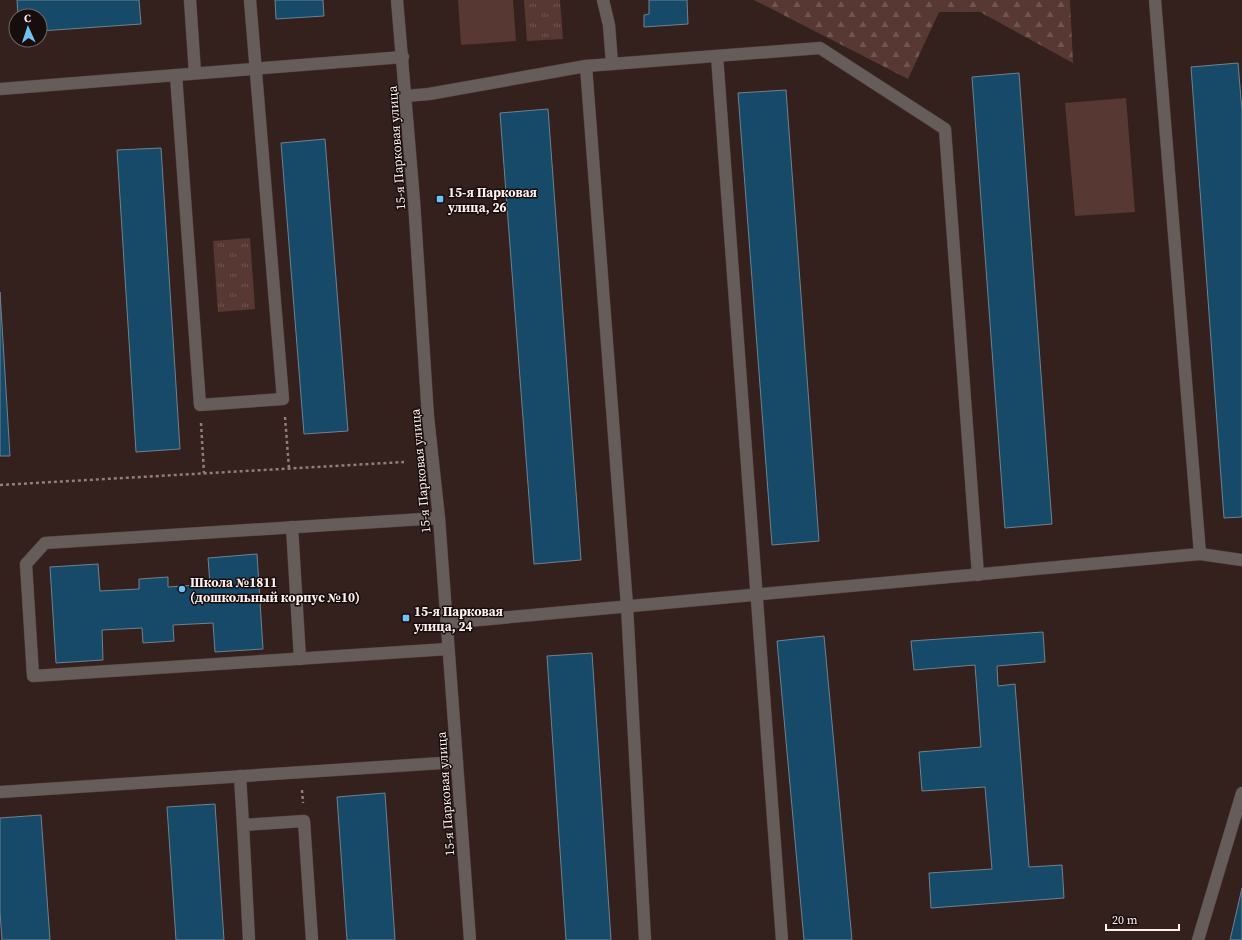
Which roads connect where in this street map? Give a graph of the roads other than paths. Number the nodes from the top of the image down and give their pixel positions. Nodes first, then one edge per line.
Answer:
1 (190, 0) edge
2 (250, 0) edge
3 (397, 0) edge
4 (603, 0) edge
5 (1155, 0) edge
6 (717, 56) junction
7 (403, 57) junction
8 (612, 64) junction
9 (586, 66) junction
10 (256, 69) junction
11 (195, 74) junction
12 (176, 75) junction
13 (0, 90) edge
14 (406, 96) junction
15 (439, 518) junction
16 (292, 527) junction
17 (1200, 554) junction
18 (1242, 560) edge
19 (978, 575) junction
20 (758, 595) junction
21 (627, 606) junction
22 (446, 623) junction
23 (448, 649) junction
24 (300, 659) junction
25 (457, 762) junction
26 (240, 776) junction
27 (0, 792) edge
28 (1242, 795) edge
29 (243, 825) junction
30 (249, 940) edge
31 (312, 940) edge
32 (470, 940) edge
33 (645, 940) edge
34 (782, 940) edge
35 (1198, 940) edge

1 - 11 street
2 - 10 street
3 - 7 street, 15-я Парковая улица
4 - 8 street
5 - 17 street
6 - 8 street
6 - 19 street
6 - 20 street
7 - 10 street
7 - 14 street, 15-я Парковая улица
8 - 9 street
9 - 14 street
9 - 21 street
10 - 11 street
10 - 12 street
11 - 12 street
12 - 13 street
14 - 15 street, 15-я Парковая улица
15 - 16 street
15 - 22 street, 15-я Парковая улица
16 - 24 street
16 - 24 street
17 - 18 street
17 - 19 street
19 - 20 street
20 - 21 street
20 - 34 street
21 - 22 street
21 - 33 street
22 - 23 street, 15-я Парковая улица
23 - 24 street
23 - 25 street, 15-я Парковая улица
25 - 26 street
25 - 32 street, 15-я Парковая улица
26 - 27 street
26 - 29 street
28 - 35 street
29 - 30 street
29 - 31 street

